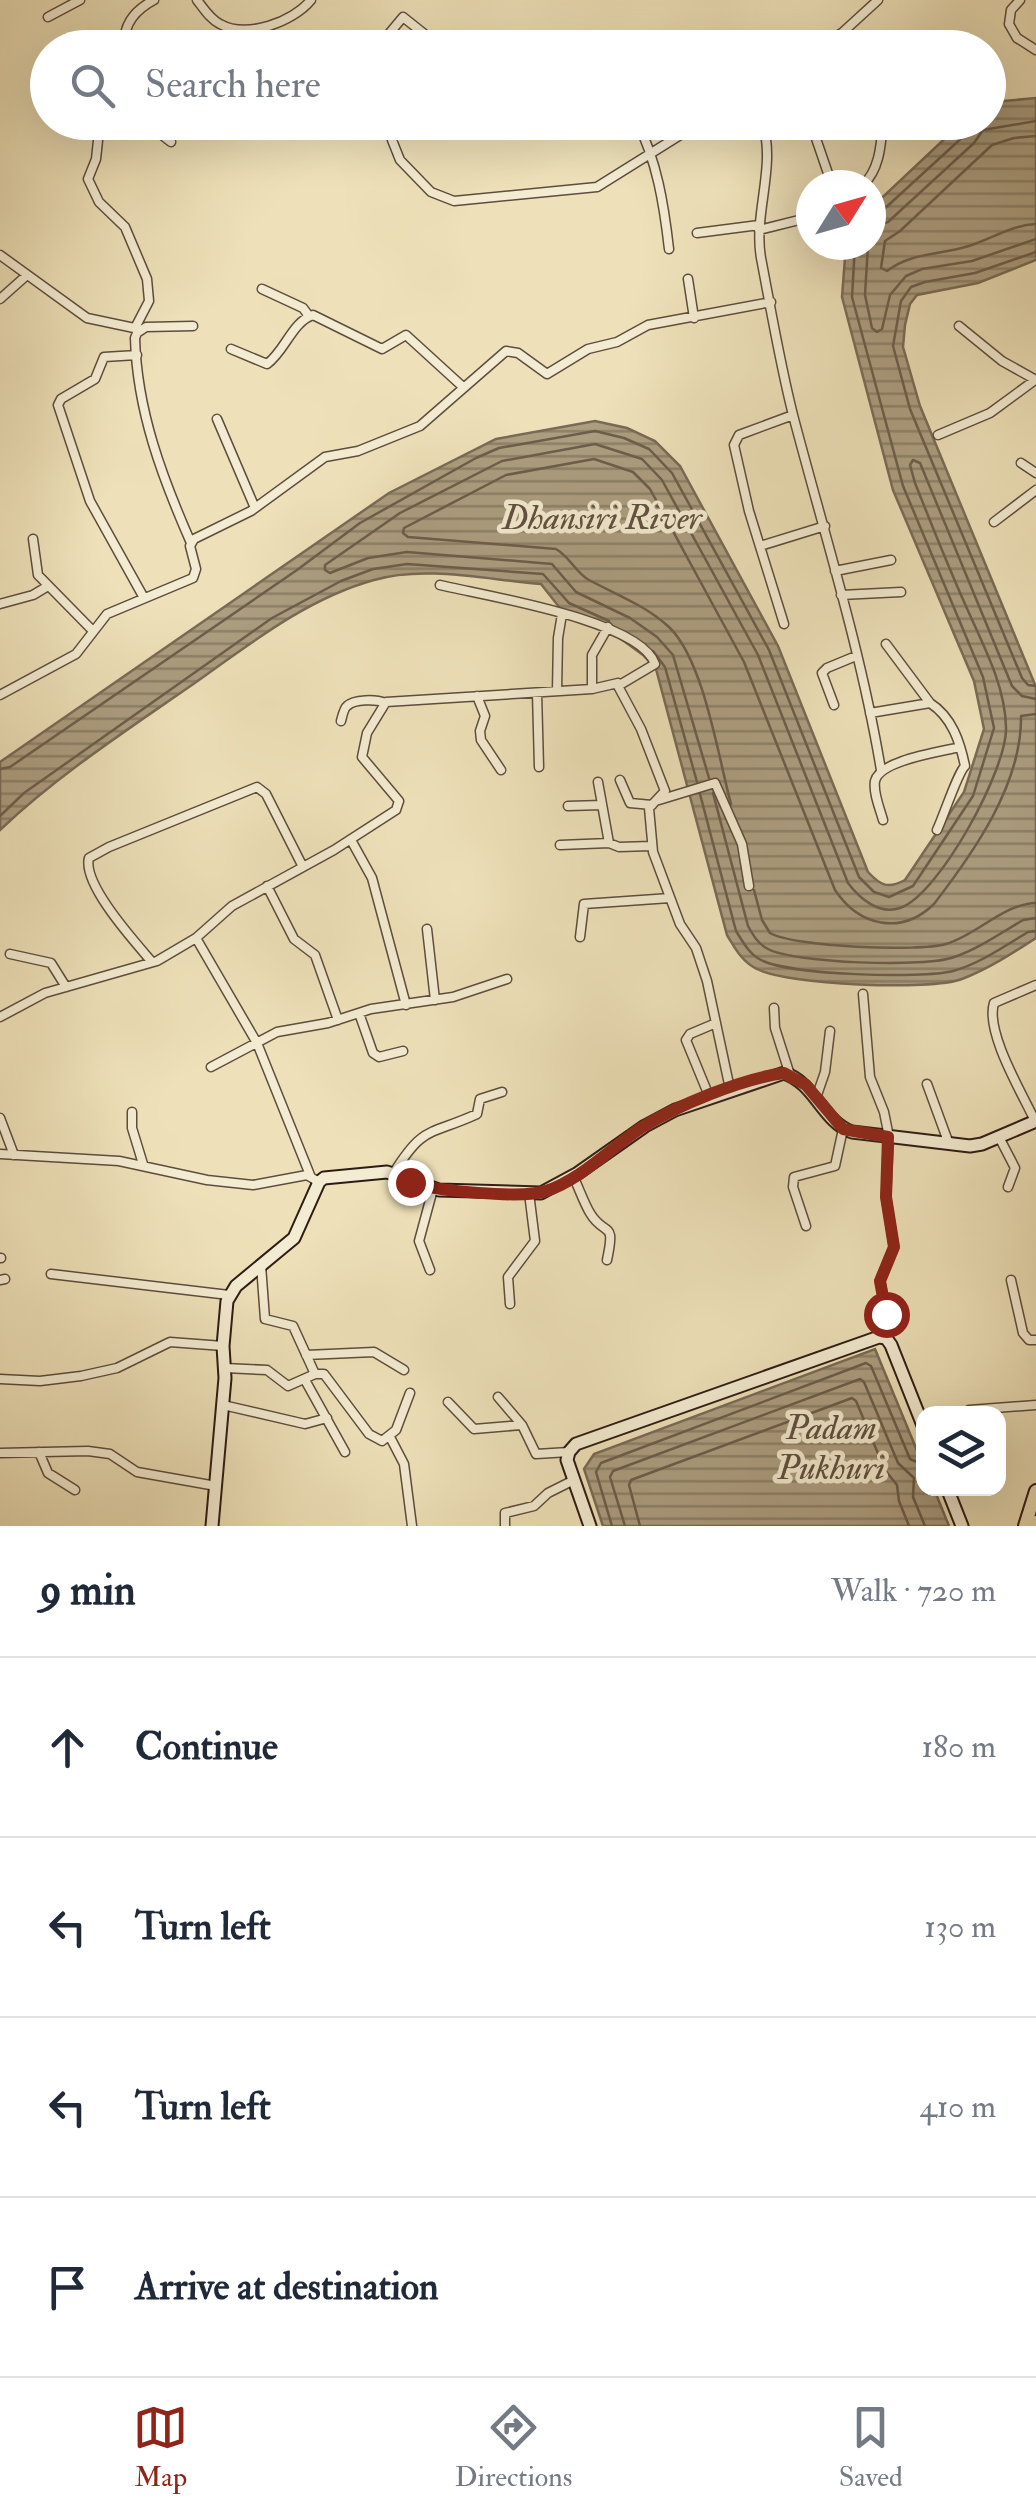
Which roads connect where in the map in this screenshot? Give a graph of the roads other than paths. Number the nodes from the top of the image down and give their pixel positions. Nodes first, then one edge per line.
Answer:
1 (80, 0) edge
2 (154, 0) edge
3 (197, 0) edge
4 (311, 0) edge
5 (878, 0) edge
6 (1020, 0) edge
7 (48, 16) dead end
8 (127, 30) edge
9 (392, 30) edge
10 (419, 30) edge
11 (844, 30) edge
12 (1036, 50) edge
13 (98, 140) edge
14 (168, 140) edge
15 (392, 140) edge
16 (645, 140) edge
17 (671, 140) edge
18 (766, 140) edge
19 (817, 140) edge
20 (884, 140) edge
21 (171, 142) dead end
22 (648, 154) junction
23 (827, 170) edge
24 (874, 170) edge
25 (796, 220) edge
26 (759, 228) junction
27 (697, 232) dead end
28 (669, 249) dead end
29 (0, 255) edge
30 (27, 275) junction
31 (688, 280) dead end
32 (262, 290) dead end
33 (0, 298) edge
34 (771, 302) junction
35 (309, 316) junction
36 (694, 318) junction
37 (194, 326) dead end
38 (959, 326) dead end
39 (138, 329) junction
40 (231, 349) dead end
41 (137, 356) junction
42 (1035, 380) edge
43 (463, 387) junction
44 (793, 415) junction
45 (217, 419) dead end
46 (938, 435) dead end
47 (1021, 462) dead end
48 (1036, 474) edge
49 (1036, 490) edge
50 (255, 508) junction
51 (994, 522) dead end
52 (825, 526) junction
53 (33, 539) dead end
54 (191, 543) junction
55 (760, 546) junction
56 (891, 560) dead end
57 (835, 571) junction
58 (440, 584) dead end
59 (48, 586) junction
60 (901, 592) dead end
61 (841, 596) junction
62 (144, 598) junction
63 (0, 604) edge
64 (562, 614) junction
65 (784, 624) dead end
66 (608, 628) junction
67 (92, 630) junction
68 (886, 644) dead end
69 (856, 656) junction
70 (618, 684) junction
71 (592, 689) junction
72 (556, 691) junction
73 (536, 693) junction
74 (0, 695) edge
75 (477, 696) junction
76 (384, 703) junction
77 (930, 703) junction
78 (834, 705) dead end
79 (870, 713) junction
80 (342, 720) dead end
81 (960, 747) junction
82 (539, 767) dead end
83 (501, 770) dead end
84 (880, 770) junction
85 (620, 780) dead end
86 (598, 782) dead end
87 (655, 802) junction
88 (568, 806) dead end
89 (602, 806) junction
90 (883, 820) dead end
91 (936, 830) dead end
92 (351, 840) junction
93 (609, 843) junction
94 (560, 845) dead end
95 (652, 846) junction
96 (303, 867) junction
97 (268, 886) junction
98 (748, 886) dead end
99 (670, 898) junction
100 (427, 929) dead end
101 (580, 937) dead end
102 (196, 938) junction
103 (10, 954) dead end
104 (152, 962) junction
105 (507, 979) dead end
106 (1036, 985) edge
107 (66, 986) junction
108 (863, 994) dead end
109 (435, 1000) junction
110 (406, 1005) junction
111 (774, 1008) dead end
112 (359, 1013) junction
113 (0, 1017) edge
114 (338, 1020) junction
115 (716, 1022) junction
116 (830, 1031) dead end
117 (257, 1043) junction
118 (403, 1051) dead end
119 (212, 1067) dead end
120 (790, 1075) junction
121 (927, 1084) dead end
122 (730, 1089) junction
123 (502, 1092) dead end
124 (709, 1096) junction
125 (816, 1098) junction
126 (132, 1112) dead end
127 (0, 1118) edge
128 (1036, 1121) edge
129 (843, 1129) junction
130 (888, 1137) junction
131 (999, 1137) junction
132 (950, 1144) junction
133 (0, 1154) edge
134 (14, 1155) junction
135 (143, 1164) junction
136 (393, 1174) junction
137 (573, 1176) junction
138 (314, 1178) junction
139 (1008, 1188) dead end
140 (434, 1189) junction
141 (529, 1193) junction
142 (806, 1226) dead end
143 (607, 1260) dead end
144 (261, 1265) junction
145 (430, 1270) dead end
146 (51, 1274) dead end
147 (1011, 1280) dead end
148 (230, 1295) junction
149 (510, 1304) dead end
150 (886, 1338) junction
151 (1036, 1340) edge
152 (224, 1346) junction
153 (306, 1354) junction
154 (226, 1368) junction
155 (404, 1370) dead end
156 (315, 1374) junction
157 (0, 1380) edge
158 (305, 1380) junction
159 (410, 1393) dead end
160 (498, 1397) dead end
161 (448, 1402) dead end
162 (223, 1405) junction
163 (1036, 1405) edge
164 (1006, 1407) edge
165 (916, 1409) edge
166 (327, 1418) junction
167 (522, 1425) junction
168 (390, 1437) junction
169 (39, 1452) junction
170 (344, 1452) dead end
171 (569, 1452) junction
172 (0, 1453) edge
173 (574, 1480) junction
174 (216, 1486) junction
175 (75, 1490) dead end
176 (1036, 1490) edge
177 (950, 1496) edge
178 (212, 1526) edge
179 (412, 1526) edge
180 (505, 1526) edge
181 (590, 1526) edge
182 (962, 1526) edge
183 (1025, 1526) edge

1 - 7 street
2 - 8 street
3 - 4 street
5 - 11 street
6 - 12 street
9 - 10 street
13 - 39 street
14 - 21 street
15 - 22 street
16 - 22 street
17 - 22 street
18 - 26 street
19 - 23 street
20 - 24 street
22 - 28 street
25 - 26 street
26 - 27 street
26 - 34 street
29 - 30 street
30 - 33 street
30 - 39 street
31 - 36 street
32 - 35 street
34 - 36 street
34 - 44 street
35 - 40 street
35 - 43 street
36 - 43 street
37 - 39 street
38 - 42 street
39 - 41 street
41 - 54 street
41 - 62 street
42 - 46 street
43 - 50 street
44 - 52 street
44 - 55 street
45 - 50 street
47 - 48 street
49 - 51 street
50 - 54 street
52 - 55 street
52 - 57 street
53 - 59 street
54 - 62 street
55 - 65 street
56 - 57 street
57 - 61 street
58 - 64 street
59 - 63 street
59 - 67 street
60 - 61 street
61 - 69 street
62 - 67 street
64 - 66 street
64 - 72 street
66 - 70 street
66 - 71 street
67 - 74 street
68 - 77 street
69 - 78 street
69 - 79 street
70 - 71 street
70 - 87 street
71 - 72 street
72 - 73 street
73 - 75 street
73 - 82 street
75 - 76 street
75 - 83 street
76 - 80 street
76 - 92 street
77 - 79 street
77 - 81 street
79 - 84 street
81 - 84 street
81 - 91 street
84 - 90 street
85 - 87 street
86 - 89 street
87 - 95 street
87 - 98 street
88 - 89 street
89 - 93 street
92 - 96 street
92 - 110 street
93 - 94 street
93 - 95 street
95 - 99 street
96 - 97 street
96 - 104 street
97 - 102 street
97 - 114 street
99 - 101 street
99 - 115 street
100 - 109 street
102 - 104 street
102 - 117 street
103 - 107 street
104 - 107 street
105 - 109 street
106 - 128 street
107 - 113 street
108 - 130 street
109 - 110 street
110 - 112 street
111 - 120 street
112 - 114 street
112 - 118 street
114 - 117 street
115 - 122 street
115 - 124 street
116 - 125 street
117 - 119 street
117 - 138 street
120 - 122 street
120 - 125 street
121 - 132 street
122 - 124 street
123 - 136 street
124 - 137 street
125 - 129 street
126 - 135 street
127 - 134 street
128 - 131 street
129 - 130 street
129 - 142 street
130 - 132 street
130 - 150 street
131 - 132 street
131 - 139 street
133 - 134 street
134 - 135 street
135 - 138 street
136 - 138 street
136 - 140 street
137 - 141 street
137 - 143 street
138 - 144 street
140 - 141 street
140 - 145 street
141 - 149 street
144 - 148 street
144 - 153 street
146 - 148 street
147 - 151 street
148 - 152 street
150 - 165 street
150 - 171 street
152 - 154 street
152 - 157 street
153 - 155 street
153 - 156 street
154 - 158 street
154 - 162 street
156 - 158 street
156 - 168 street
158 - 166 street
159 - 168 street
160 - 167 street
161 - 167 street
162 - 166 street
162 - 174 street
163 - 164 street
166 - 170 street
167 - 171 street
168 - 179 street
169 - 172 street
169 - 174 street
169 - 175 street
171 - 173 street
173 - 180 street
173 - 181 street
174 - 178 street
176 - 183 main road
177 - 182 street

